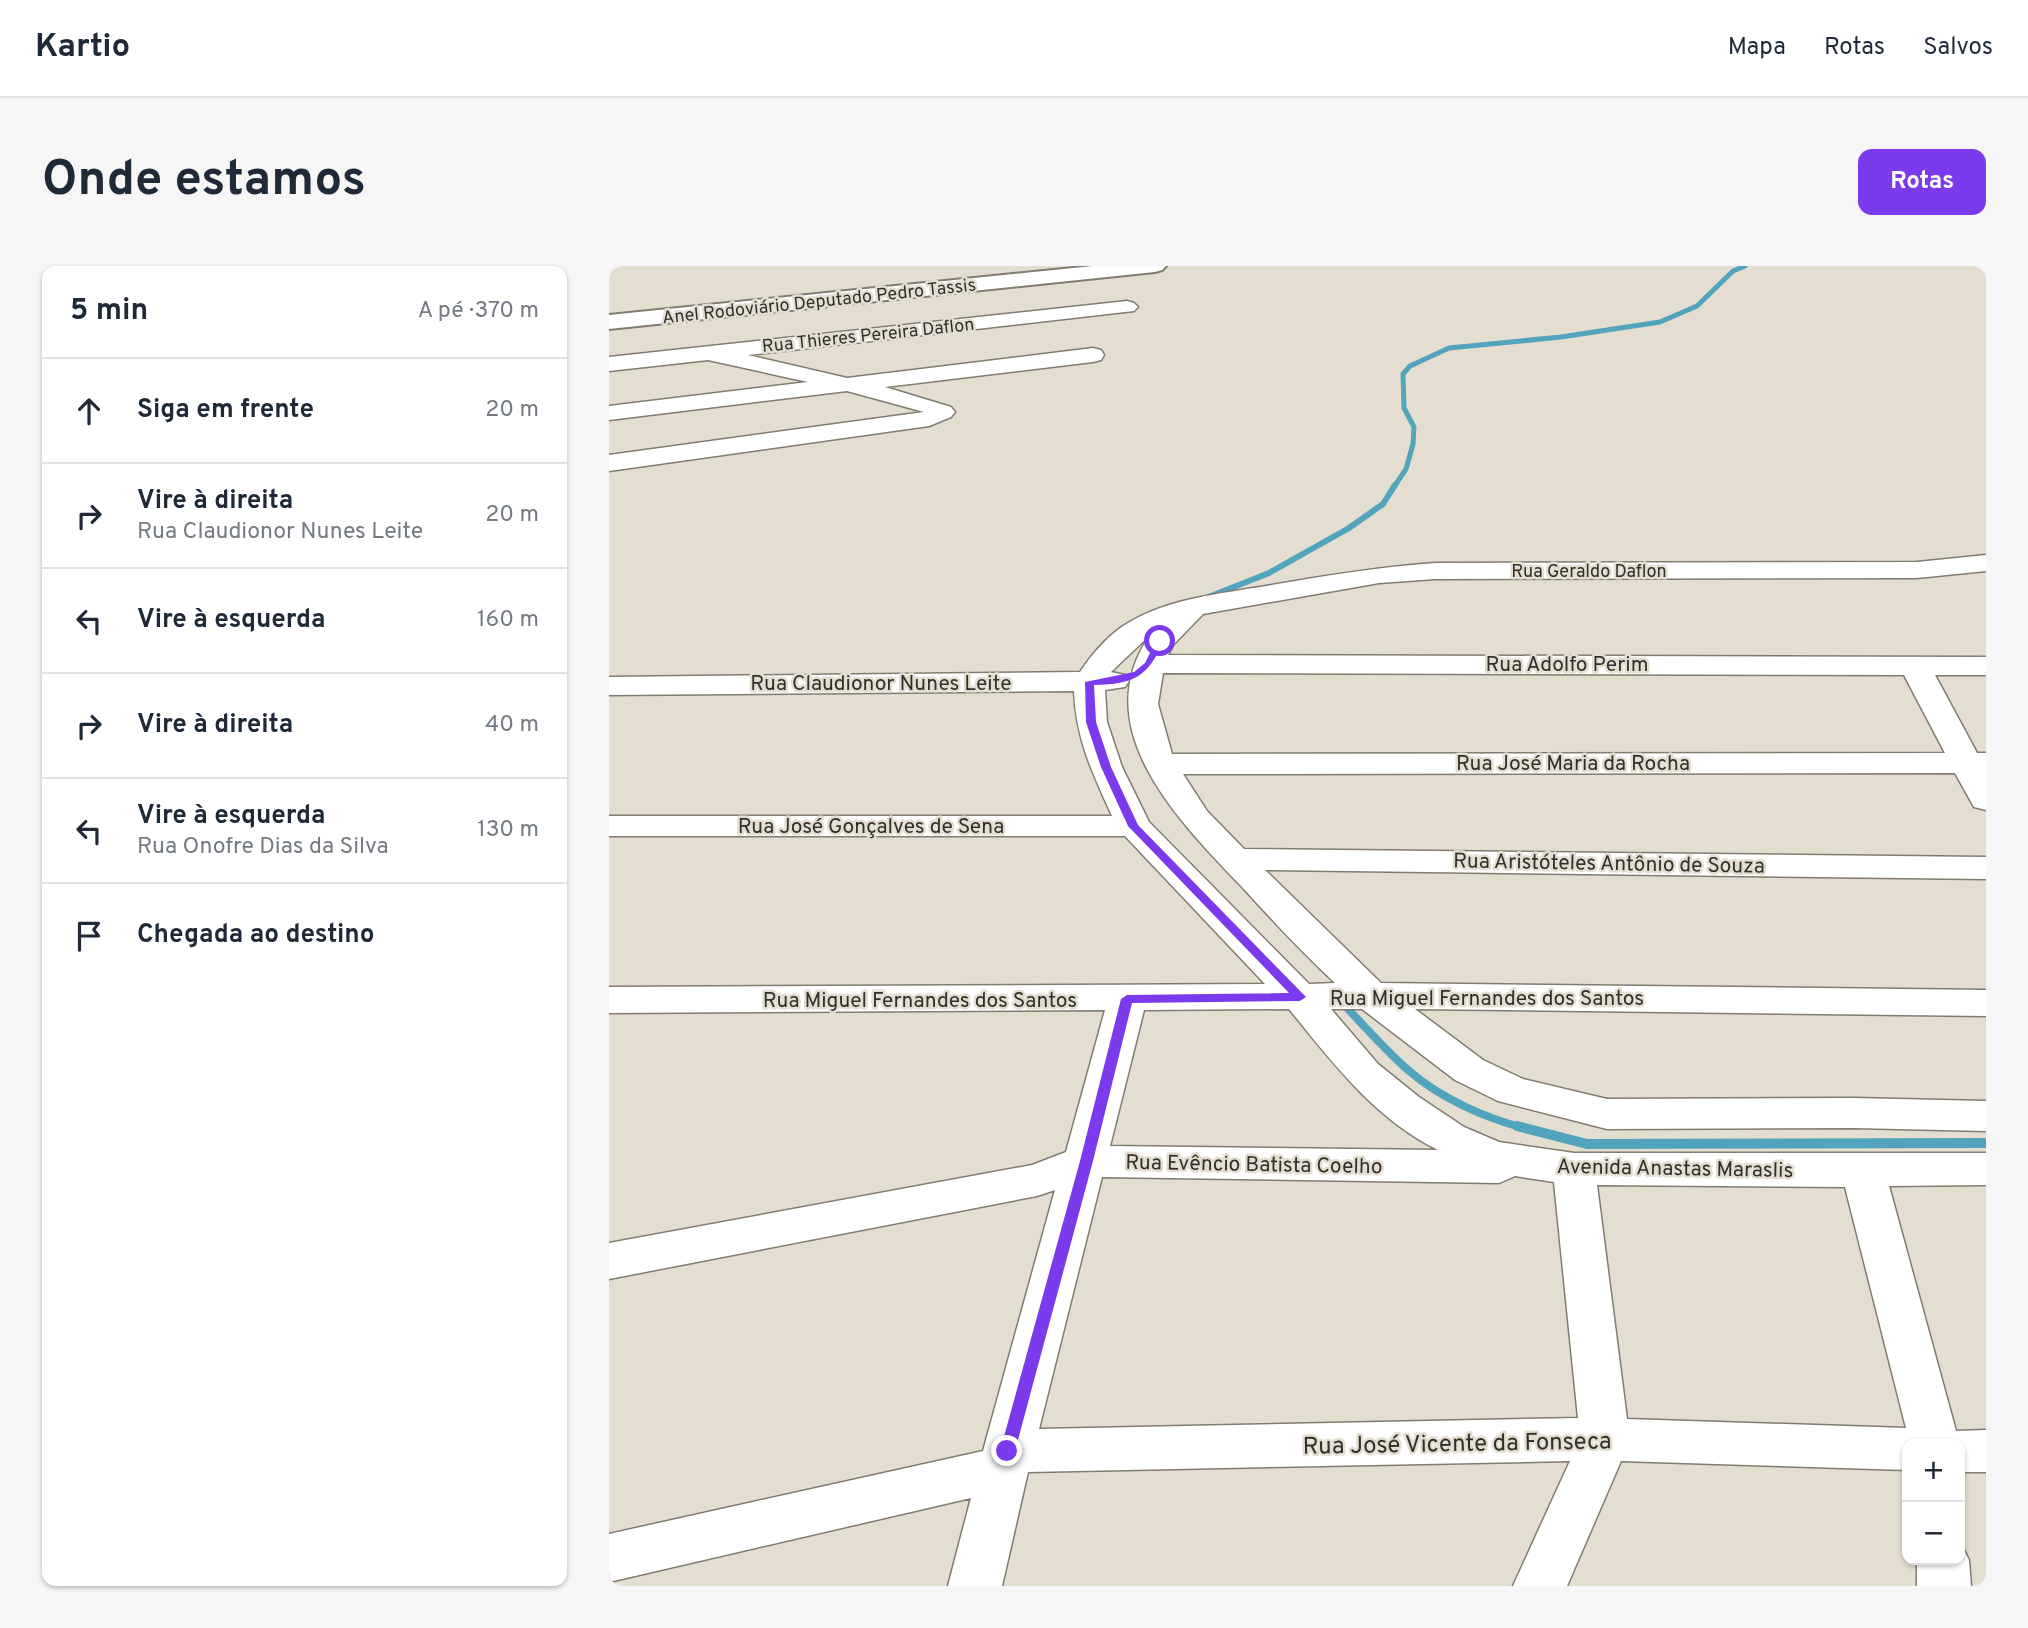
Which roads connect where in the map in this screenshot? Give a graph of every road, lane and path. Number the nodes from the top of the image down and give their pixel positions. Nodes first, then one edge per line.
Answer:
1 (1155, 266) edge
2 (1128, 307) dead end
3 (609, 322) edge
4 (708, 353) junction
5 (1093, 355) dead end
6 (609, 364) edge
7 (845, 386) junction
8 (609, 413) edge
9 (609, 463) edge
10 (1986, 563) edge
11 (1194, 607) junction
12 (1149, 664) junction
13 (1915, 666) junction
14 (1986, 666) edge
15 (1089, 682) junction
16 (613, 691) edge
17 (1976, 763) edge
18 (1160, 764) junction
19 (1986, 800) edge
20 (609, 826) edge
21 (1134, 826) junction
22 (1233, 859) junction
23 (1986, 868) edge
24 (1371, 996) junction
25 (1300, 997) junction
26 (1127, 999) junction
27 (609, 1000) edge
28 (1986, 1003) edge
29 (1986, 1116) edge
30 (1087, 1161) junction
31 (1574, 1169) junction
32 (1986, 1169) edge
33 (1863, 1171) junction
34 (609, 1261) edge
35 (1605, 1439) junction
36 (1934, 1439) edge
37 (1902, 1449) edge
38 (1965, 1451) edge
39 (1986, 1451) edge
40 (1005, 1460) junction
41 (609, 1558) edge
42 (1943, 1565) edge
43 (975, 1586) edge
44 (1540, 1586) edge
45 (1944, 1586) edge

1 - 3 highway, Anel Rodoviário Deputado Pedro Tassis
2 - 4 street, Rua Thieres Pereira Daflon
4 - 6 street, Rua Thieres Pereira Daflon
4 - 7 street
5 - 7 street
7 - 8 street
7 - 9 street
10 - 11 street, Rua Geraldo Daflon
11 - 12 street
11 - 15 street, Rua Geraldo Daflon
12 - 13 street, Rua Adolfo Perim
12 - 15 street, Rua Claudionor Nunes Leite
12 - 18 street
13 - 14 street, Rua Adolfo Perim
13 - 17 street
15 - 16 street, Rua Claudionor Nunes Leite
15 - 21 street, Avenida Anastas Maraslis
17 - 18 street, Rua José Maria da Rocha
17 - 19 street
18 - 22 street
20 - 21 street, Rua José Gonçalves de Sena
21 - 25 street, Avenida Anastas Maraslis
22 - 23 street, Rua Aristóteles Antônio de Souza
22 - 24 street
24 - 25 street, Rua Miguel Fernandes dos Santos
24 - 28 street, Rua Miguel Fernandes dos Santos
24 - 29 street
25 - 26 street, Rua Miguel Fernandes dos Santos
25 - 31 street, Avenida Anastas Maraslis
26 - 27 street, Rua Miguel Fernandes dos Santos
26 - 30 street
30 - 31 street, Rua Evêncio Batista Coelho
30 - 34 street, Rua Evêncio Batista Coelho
30 - 40 street
31 - 33 street, Avenida Anastas Maraslis
31 - 35 street
32 - 33 street, Avenida Anastas Maraslis
33 - 36 street
35 - 37 street, Rua José Vicente da Fonseca
35 - 40 street, Rua José Vicente da Fonseca
35 - 44 street
38 - 39 street
40 - 41 street, Rua José Vicente da Fonseca
40 - 43 street
42 - 45 street

